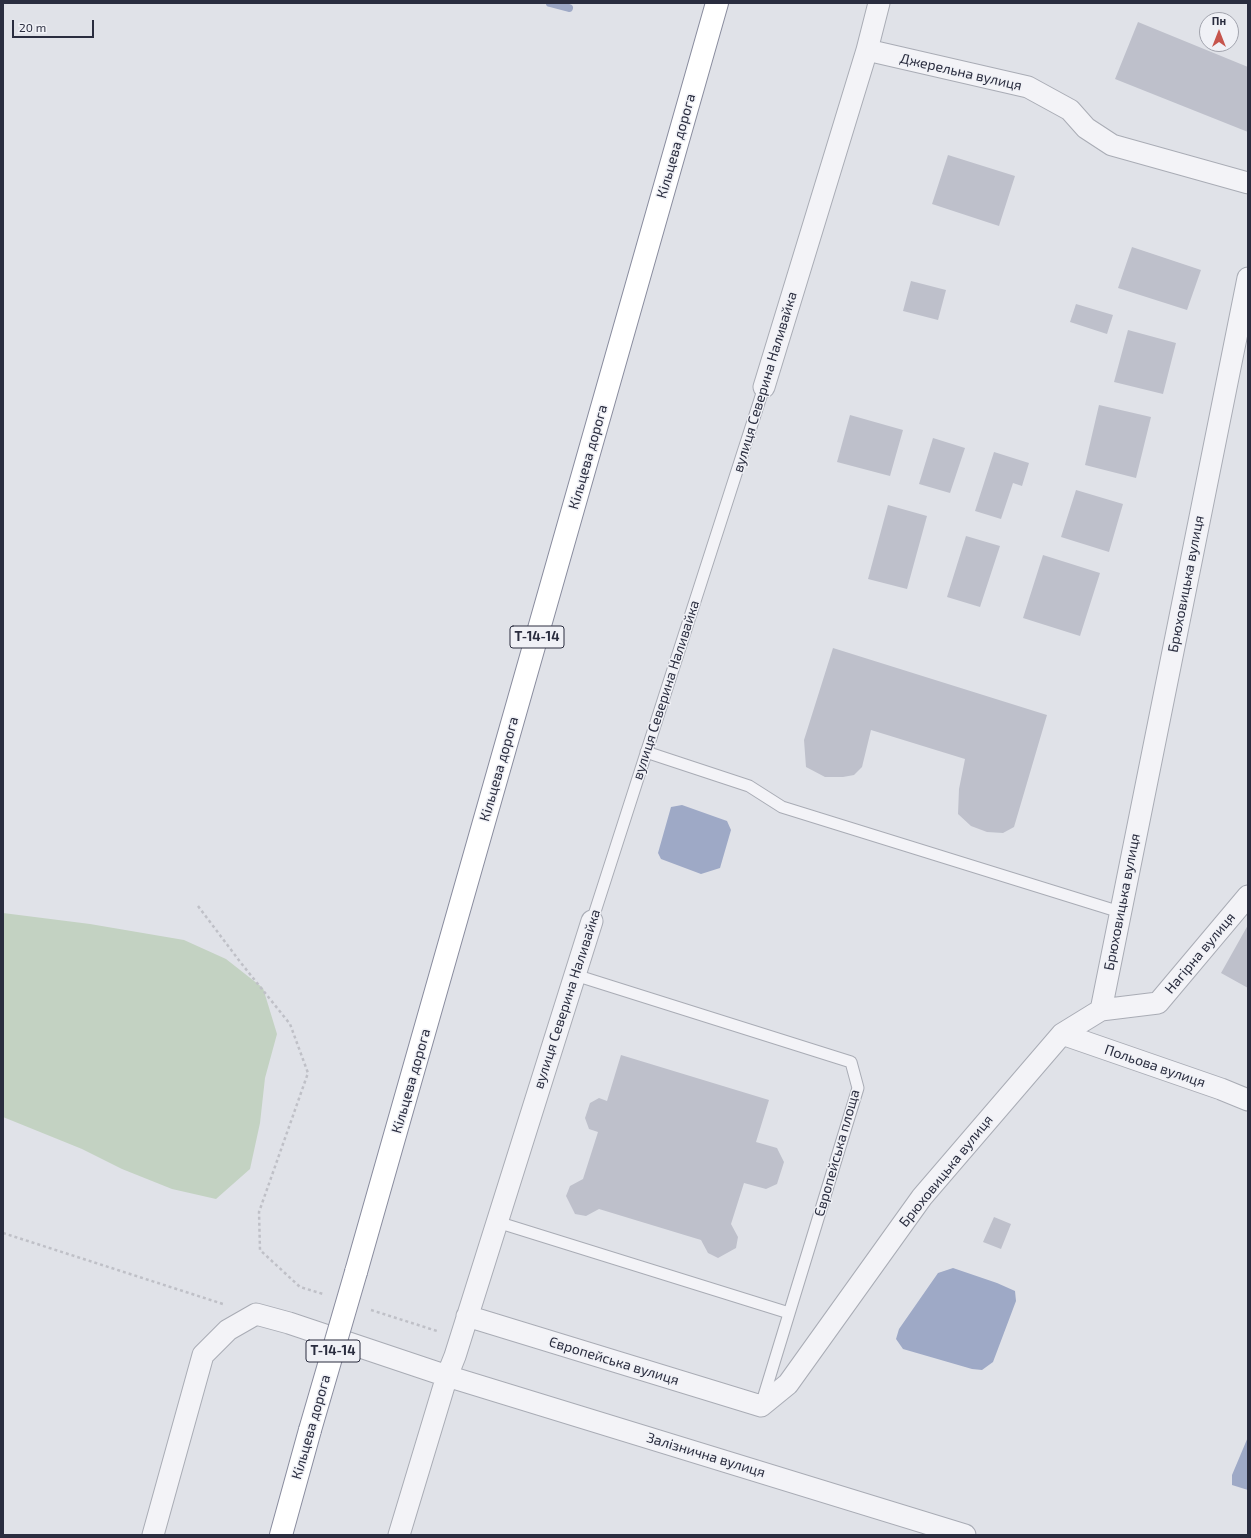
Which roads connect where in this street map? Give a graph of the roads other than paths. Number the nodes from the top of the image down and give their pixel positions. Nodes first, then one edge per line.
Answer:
1 (717, 3) edge
2 (879, 3) edge
3 (867, 50) junction
4 (1248, 183) edge
5 (1248, 278) edge
6 (764, 388) joint
7 (646, 752) junction
8 (1248, 896) edge
9 (1120, 912) junction
10 (592, 921) joint
11 (575, 975) junction
12 (1100, 1010) junction
13 (1062, 1034) junction
14 (1248, 1100) edge
15 (497, 1222) junction
16 (789, 1313) junction
17 (467, 1316) junction
18 (446, 1376) junction
19 (761, 1406) junction
20 (153, 1535) edge
21 (281, 1535) edge
22 (399, 1535) edge
23 (965, 1535) edge

1 - 21 highway, Кільцева дорога / Т-14-14, bridge
2 - 3 street, вулиця Северина Наливайка
3 - 4 street, Джерельна вулиця
3 - 6 street, вулиця Северина Наливайка
5 - 9 street, Брюховицька вулиця
6 - 7 lane, вулиця Северина Наливайка
7 - 9 lane
7 - 10 lane, вулиця Северина Наливайка
8 - 12 street, Нагірна вулиця
9 - 12 street, Брюховицька вулиця
10 - 11 street, вулиця Северина Наливайка
11 - 15 street, вулиця Северина Наливайка
11 - 16 lane, Європейська площа
12 - 13 street, Брюховицька вулиця
13 - 14 street, Польова вулиця
13 - 19 street, Брюховицька вулиця
15 - 16 lane
15 - 17 street, вулиця Северина Наливайка
16 - 19 lane, Європейська площа
17 - 18 street, вулиця Северина Наливайка
17 - 19 street, Європейська вулиця
18 - 20 street, Залізнична вулиця
18 - 22 street, вулиця Северина Наливайка
18 - 23 street, Залізнична вулиця

